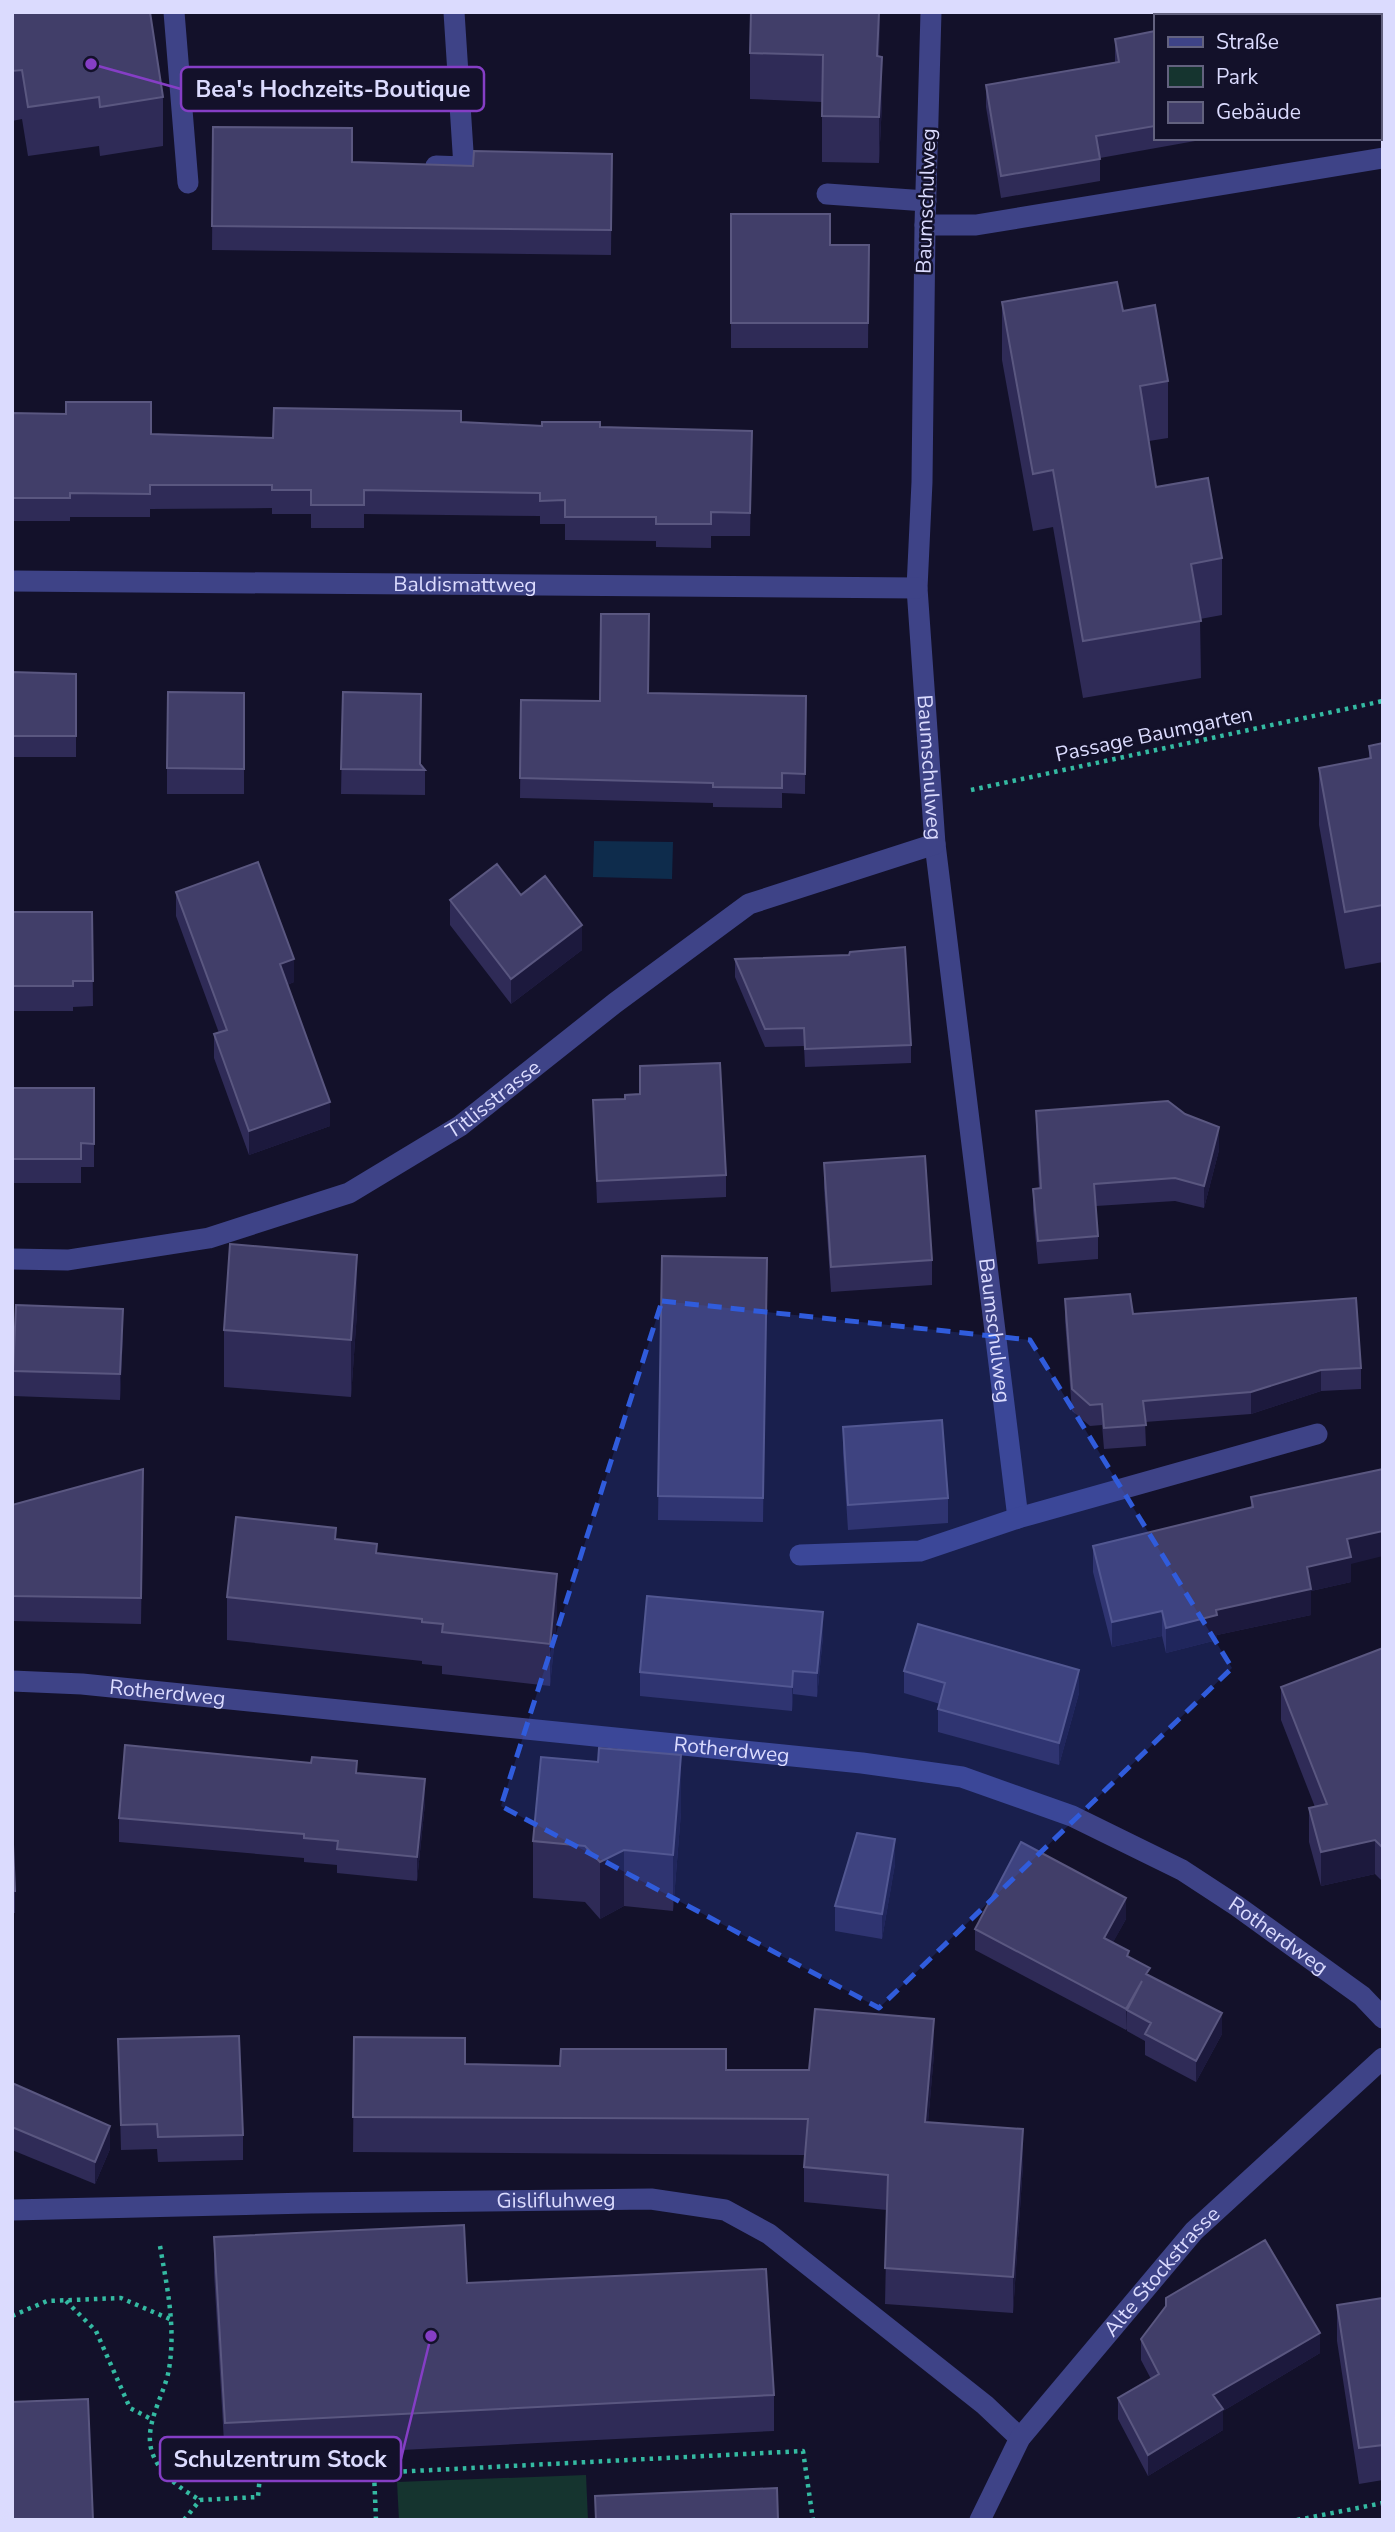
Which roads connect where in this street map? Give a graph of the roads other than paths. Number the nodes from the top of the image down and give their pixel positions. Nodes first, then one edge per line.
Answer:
1 (174, 12) edge
2 (454, 12) edge
3 (931, 12) edge
4 (1383, 158) edge
5 (414, 166) edge
6 (188, 183) dead end
7 (827, 194) dead end
8 (926, 201) junction
9 (925, 225) junction
10 (12, 581) edge
11 (917, 588) junction
12 (935, 844) junction
13 (12, 1259) edge
14 (1317, 1434) dead end
15 (1018, 1518) junction
16 (800, 1555) dead end
17 (12, 1681) edge
18 (1383, 2018) edge
19 (1383, 2058) edge
20 (12, 2210) edge
21 (1020, 2438) junction
22 (979, 2520) edge

1 - 6 street
2 - 5 street
3 - 8 street, Baumschulweg
4 - 9 street
7 - 8 street
8 - 9 street, Baumschulweg
9 - 11 street, Baumschulweg
10 - 11 street, Baldismattweg
11 - 12 street, Baumschulweg
12 - 13 street, Titlisstrasse
12 - 15 street, Baumschulweg
14 - 15 street
15 - 16 street
17 - 18 street, Rotherdweg
19 - 21 street, Alte Stockstrasse
20 - 21 street, Gislifluhweg
21 - 22 street, Alte Stockstrasse

